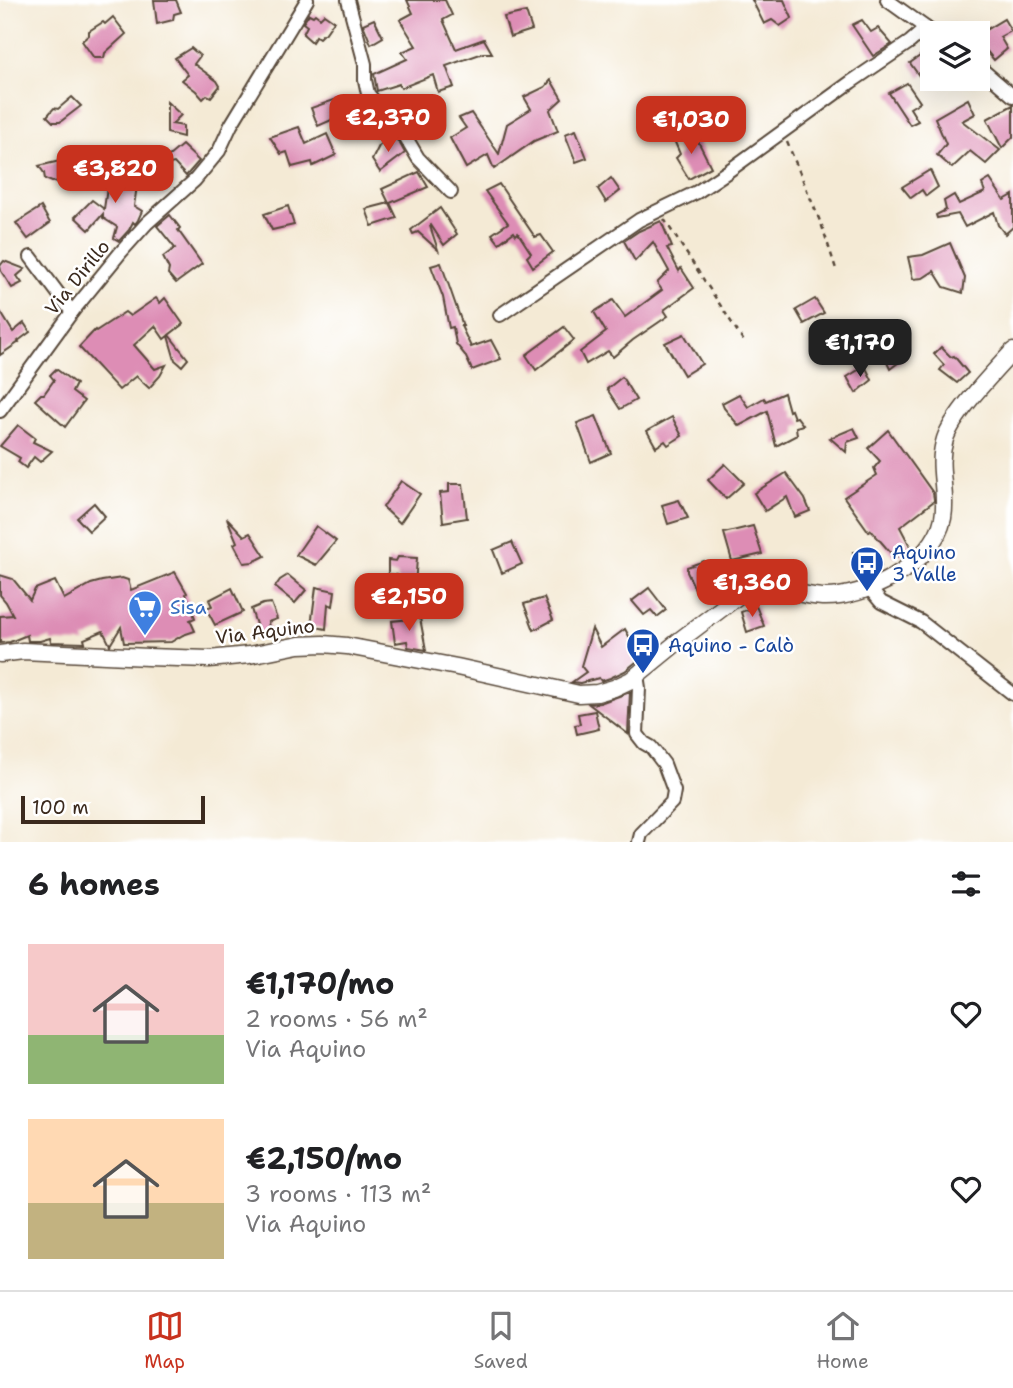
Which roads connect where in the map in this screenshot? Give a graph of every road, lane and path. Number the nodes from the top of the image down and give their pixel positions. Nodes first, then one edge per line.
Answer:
1 (307, 0) edge
2 (348, 0) edge
3 (887, 0) edge
4 (920, 24) edge
5 (920, 36) edge
6 (990, 76) edge
7 (1013, 96) edge
8 (783, 132) junction
9 (451, 192) dead end
10 (658, 211) junction
11 (31, 257) dead end
12 (836, 269) dead end
13 (72, 312) junction
14 (500, 315) dead end
15 (746, 343) dead end
16 (1013, 351) edge
17 (0, 411) edge
18 (870, 589) junction
19 (0, 654) edge
20 (636, 675) junction
21 (1013, 694) edge
22 (639, 842) edge

1 - 13 street, Via Dirillo
2 - 9 street
3 - 4 street
5 - 8 street
6 - 7 street
8 - 10 street
8 - 12 path
10 - 14 street
10 - 15 path
11 - 13 street
13 - 17 street, Via Dirillo
16 - 18 street, Via Aquino
18 - 20 street, Via Aquino
18 - 21 street
19 - 20 street, Via Aquino
20 - 22 street

